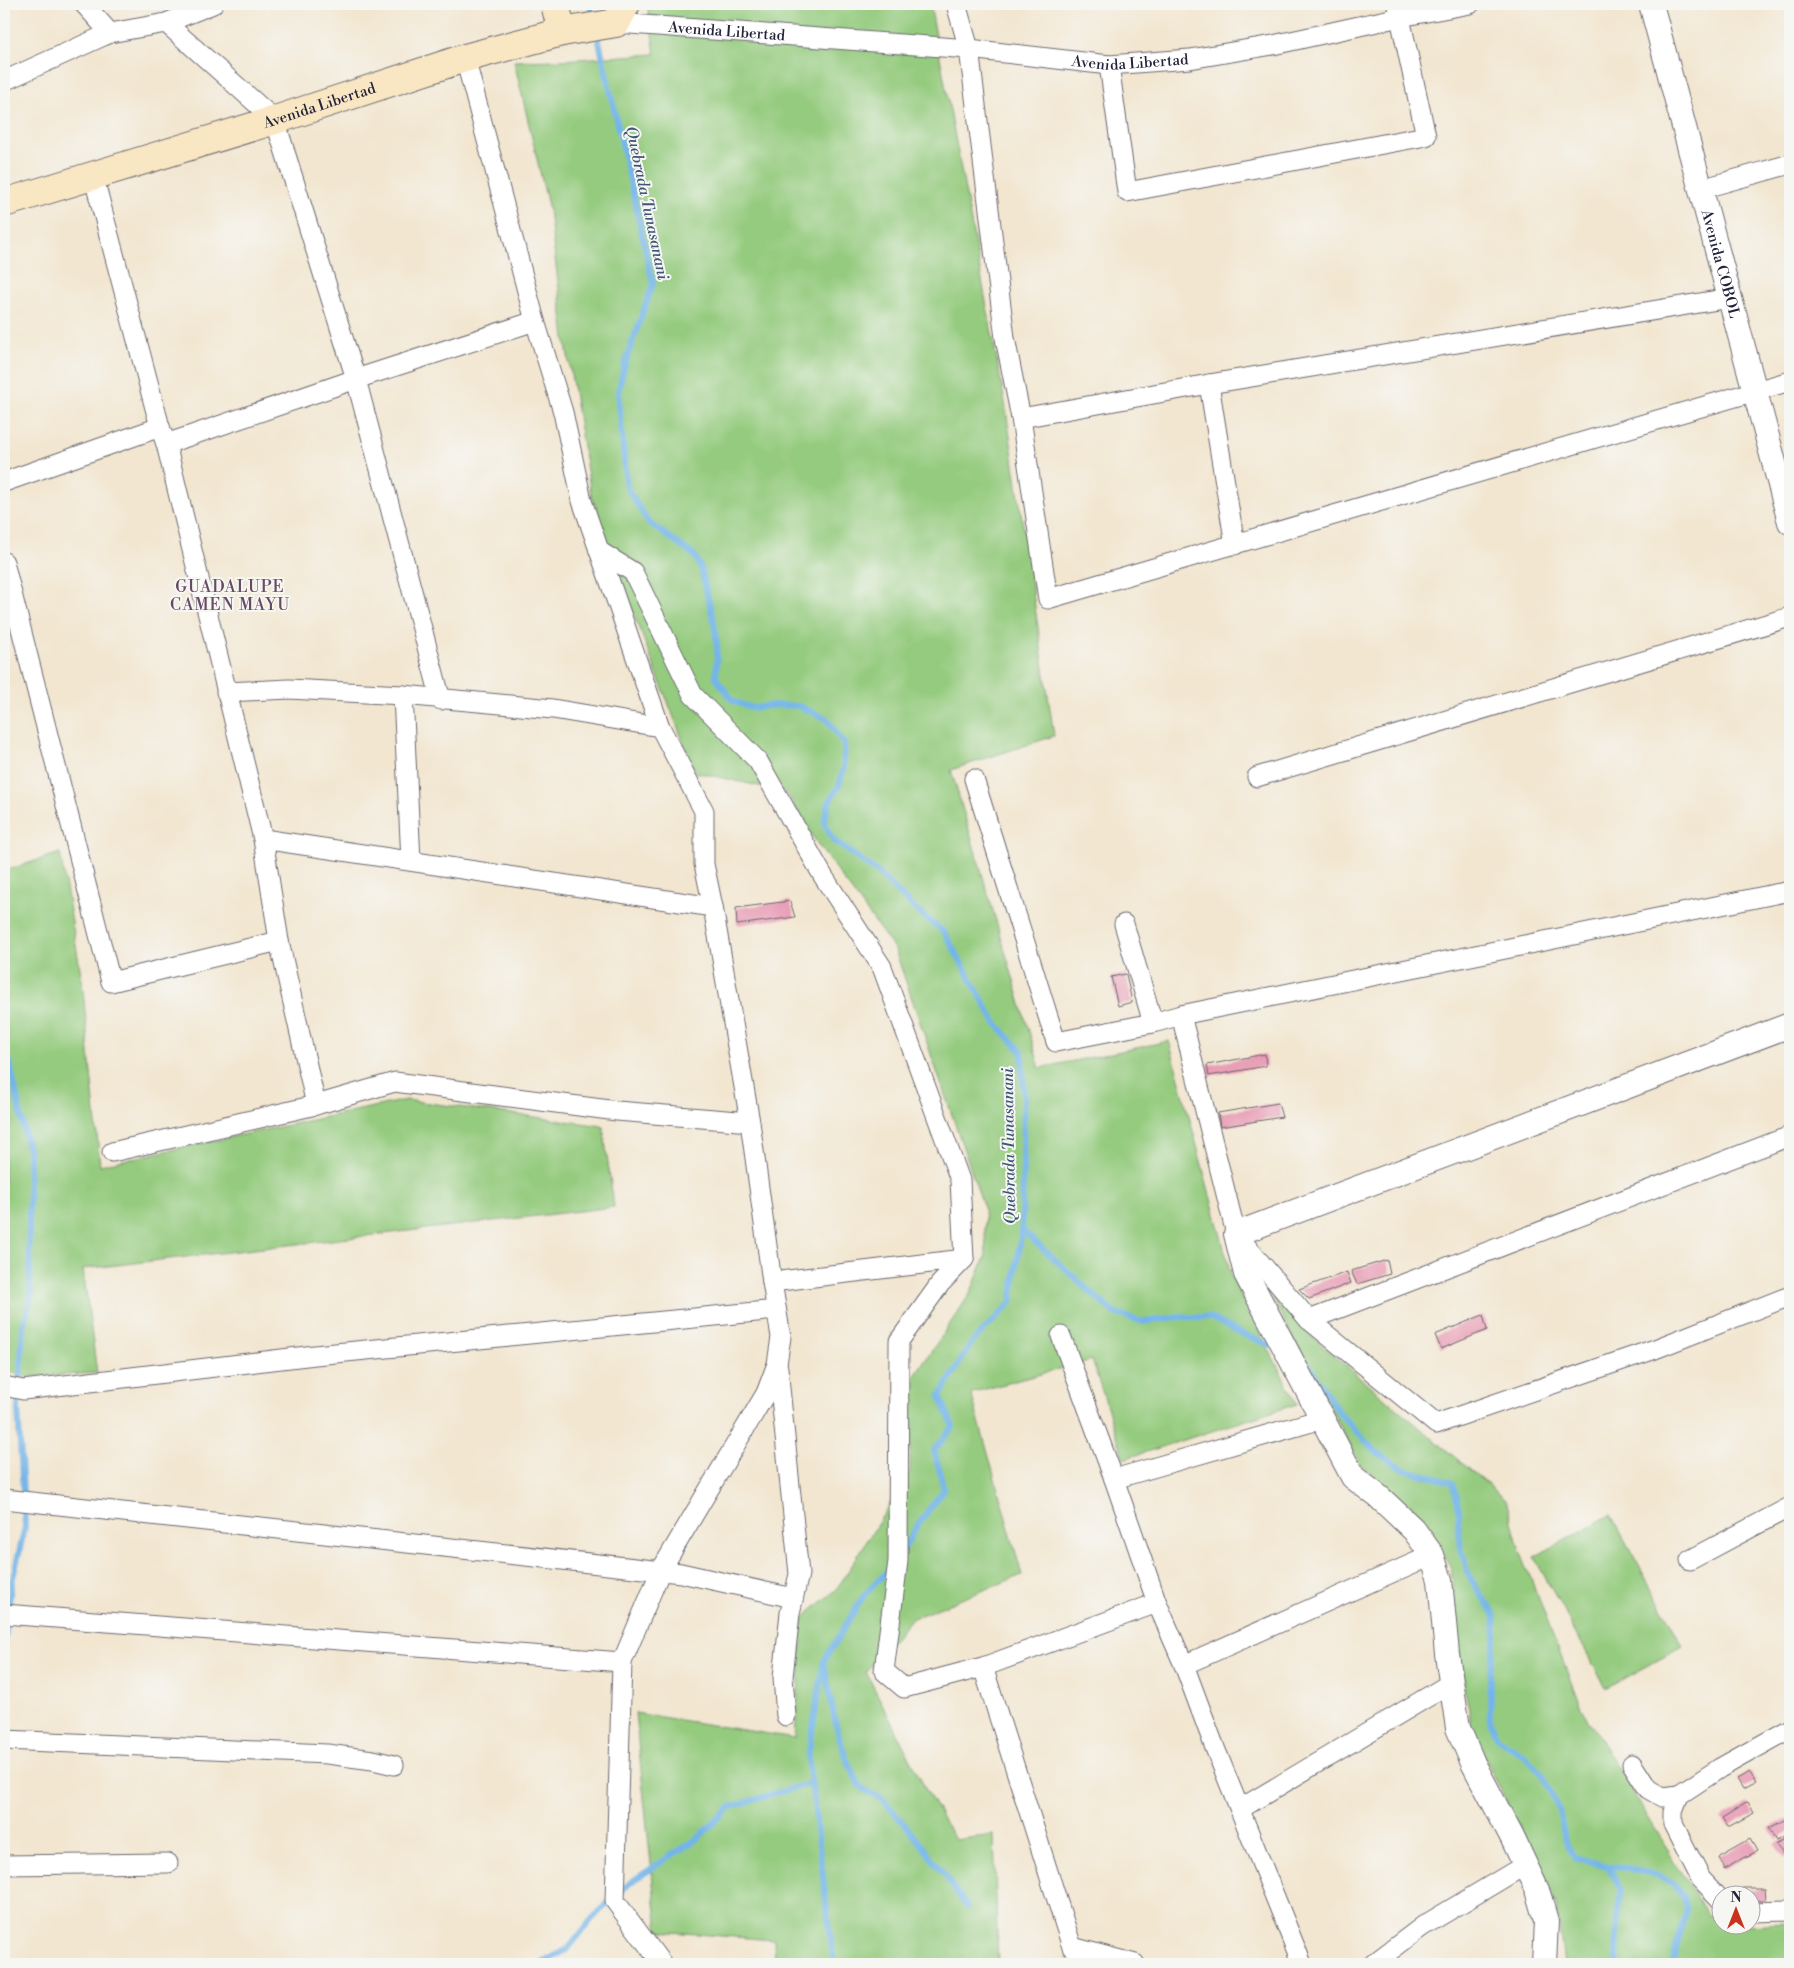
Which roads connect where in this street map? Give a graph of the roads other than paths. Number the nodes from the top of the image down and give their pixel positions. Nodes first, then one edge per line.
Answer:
1 (84, 4) edge
2 (213, 4) edge
3 (555, 4) edge
4 (956, 4) edge
5 (1470, 4) edge
6 (1651, 4) edge
7 (1398, 10) edge
8 (621, 13) edge
9 (166, 23) junction
10 (562, 32) junction
11 (110, 33) junction
12 (969, 49) junction
13 (465, 58) junction
14 (1109, 65) junction
15 (4, 81) edge
16 (274, 120) junction
17 (1790, 164) edge
18 (93, 175) junction
19 (1700, 189) junction
20 (4, 203) edge
21 (1730, 298) junction
22 (534, 321) junction
23 (356, 379) junction
24 (1790, 381) edge
25 (1208, 384) junction
26 (1755, 390) junction
27 (1021, 418) junction
28 (163, 436) junction
29 (4, 482) edge
30 (1790, 522) edge
31 (1234, 545) junction
32 (599, 551) junction
33 (4, 562) edge
34 (1790, 617) edge
35 (226, 692) junction
36 (403, 696) junction
37 (441, 700) junction
38 (660, 728) junction
39 (1257, 776) dead end
40 (974, 779) dead end
41 (264, 839) junction
42 (411, 861) junction
43 (1790, 891) edge
44 (713, 907) junction
45 (1124, 924) dead end
46 (278, 941) junction
47 (1181, 1015) junction
48 (1153, 1023) junction
49 (1790, 1026) edge
50 (316, 1104) junction
51 (750, 1122) junction
52 (1790, 1136) edge
53 (112, 1152) dead end
54 (1236, 1234) junction
55 (964, 1259) junction
56 (772, 1282) junction
57 (1790, 1296) edge
58 (776, 1310) junction
59 (1309, 1320) junction
60 (1061, 1336) dead end
61 (777, 1364) junction
62 (4, 1386) edge
63 (1322, 1419) junction
64 (1114, 1479) junction
65 (4, 1499) edge
66 (1790, 1507) edge
67 (1432, 1555) junction
68 (1690, 1560) dead end
69 (661, 1570) junction
70 (793, 1598) junction
71 (1157, 1603) junction
72 (4, 1614) edge
73 (622, 1662) junction
74 (1184, 1665) junction
75 (983, 1667) junction
76 (1451, 1683) junction
77 (786, 1716) dead end
78 (1790, 1729) edge
79 (4, 1740) edge
80 (1632, 1764) dead end
81 (394, 1765) dead end
82 (1679, 1795) junction
83 (1240, 1809) junction
84 (168, 1862) dead end
85 (4, 1865) edge
86 (1525, 1865) junction
87 (1712, 1890) edge
88 (1790, 1911) edge
89 (1762, 1912) edge
90 (662, 1964) edge
91 (1133, 1964) edge
92 (1302, 1964) edge
93 (1373, 1964) edge
94 (1544, 1964) edge

1 - 11 street
2 - 9 street
3 - 10 main road
4 - 12 street
5 - 7 street, Avenida Libertad
6 - 19 street, Avenida COBOL
7 - 14 street, Avenida Libertad
7 - 14 street
8 - 10 main road, Avenida Libertad
8 - 12 street, Avenida Libertad
9 - 11 street
9 - 16 street
10 - 13 main road, Avenida Libertad
11 - 15 street
12 - 14 street, Avenida Libertad
12 - 27 street
13 - 16 main road, Avenida Libertad
13 - 22 street
16 - 18 main road, Avenida Libertad
16 - 23 street
17 - 19 street
18 - 20 main road, Avenida Libertad
18 - 28 street
19 - 21 street, Avenida COBOL
21 - 25 street
21 - 26 street, Avenida COBOL
22 - 23 street
22 - 32 street
23 - 28 street
23 - 37 street
24 - 26 street
25 - 27 street
25 - 31 street
26 - 30 street, Avenida COBOL
26 - 31 street
27 - 31 street
28 - 29 street
28 - 35 street
32 - 38 street
32 - 55 street
33 - 46 street
34 - 39 street
35 - 36 street
35 - 41 street
36 - 37 street
36 - 42 street
37 - 38 street
38 - 44 street
40 - 48 street
41 - 42 street
41 - 46 street
42 - 44 street
43 - 47 street
44 - 51 street
45 - 48 street
46 - 50 street
47 - 48 street
47 - 54 street
49 - 54 street
50 - 51 street
50 - 53 street
51 - 56 street
52 - 59 street
54 - 59 street
54 - 63 street
55 - 56 street
55 - 75 street
56 - 58 street
57 - 59 street
58 - 61 street
58 - 62 street
60 - 64 street
61 - 69 street
61 - 70 street
63 - 64 street
63 - 67 street
64 - 71 street
65 - 69 street
66 - 68 street
67 - 74 street
67 - 76 street
69 - 70 street
69 - 73 street
70 - 77 street
71 - 74 street
71 - 75 street
72 - 73 street
73 - 90 street
74 - 83 street
75 - 91 street
76 - 83 street
76 - 86 street
78 - 82 street
79 - 81 street
80 - 82 street
82 - 87 street
83 - 92 street
84 - 85 street
86 - 93 street
86 - 94 street
88 - 89 street

